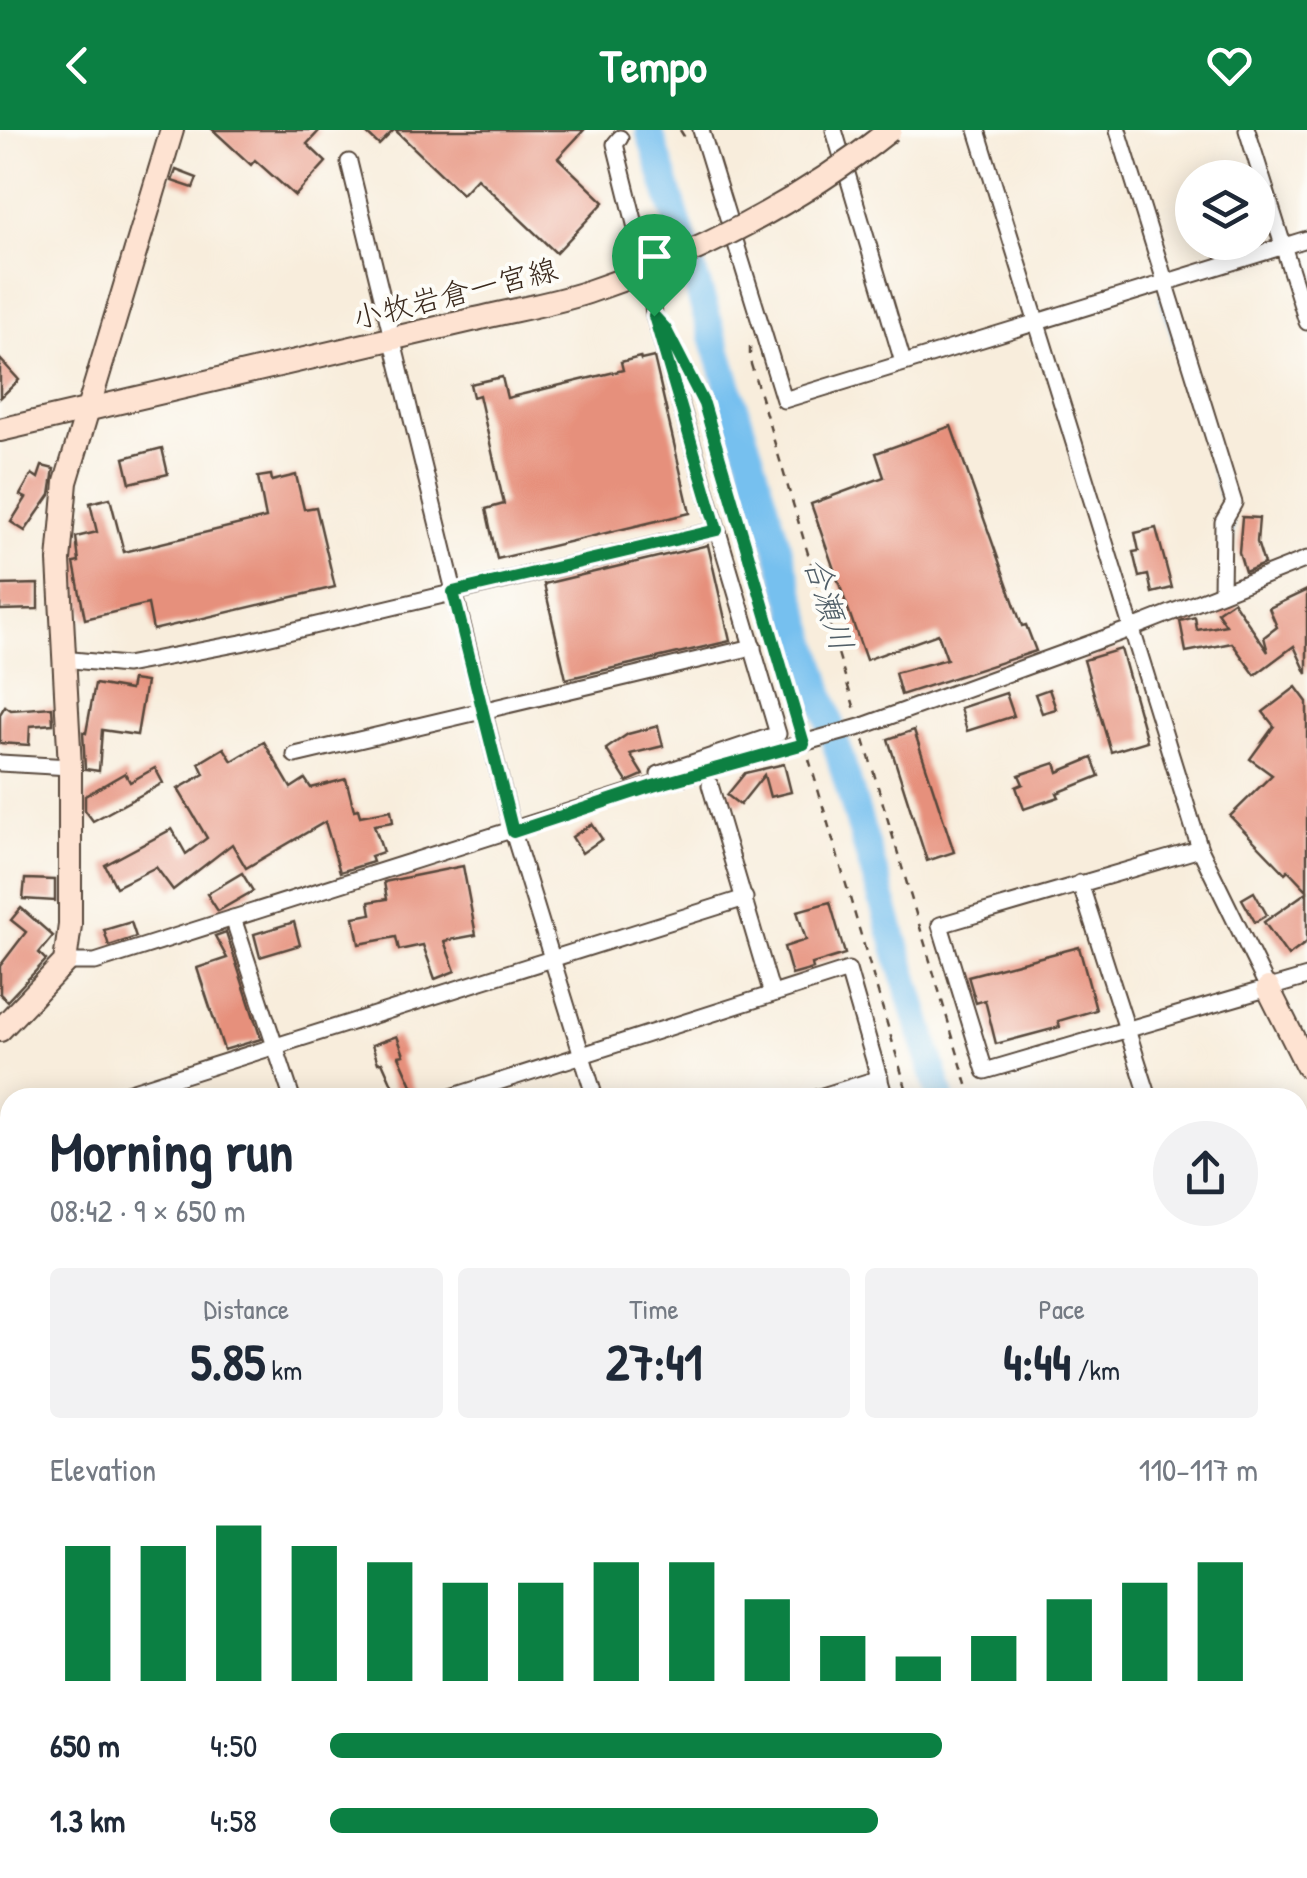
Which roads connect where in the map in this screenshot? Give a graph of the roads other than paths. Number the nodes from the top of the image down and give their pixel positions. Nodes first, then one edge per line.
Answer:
1 (172, 130) edge
2 (701, 130) edge
3 (834, 130) edge
4 (890, 130) edge
5 (978, 130) edge
6 (1118, 130) edge
7 (1246, 130) edge
8 (620, 138) dead end
9 (349, 162) dead end
10 (1307, 239) edge
11 (1281, 247) junction
12 (1165, 282) junction
13 (1034, 322) junction
14 (1307, 322) edge
15 (393, 340) junction
16 (903, 362) junction
17 (85, 412) junction
18 (0, 430) edge
19 (717, 530) junction
20 (1307, 559) edge
21 (453, 592) junction
22 (1222, 592) junction
23 (1130, 629) junction
24 (753, 647) junction
25 (62, 659) junction
26 (482, 712) junction
27 (295, 755) dead end
28 (0, 763) edge
29 (70, 767) junction
30 (710, 785) dead end
31 (653, 786) junction
32 (513, 832) junction
33 (1200, 849) junction
34 (1080, 883) junction
35 (744, 898) junction
36 (233, 918) junction
37 (553, 958) junction
38 (65, 962) junction
39 (1307, 977) edge
40 (1268, 988) junction
41 (772, 994) junction
42 (0, 1030) edge
43 (1127, 1031) junction
44 (276, 1044) junction
45 (581, 1055) junction
46 (1307, 1066) edge
47 (880, 1078) junction
48 (142, 1088) edge
49 (289, 1088) edge
50 (479, 1088) edge
51 (592, 1088) edge
52 (848, 1088) edge
53 (883, 1088) edge
54 (1145, 1088) edge

1 - 17 street
2 - 16 street
3 - 16 street
4 - 15 street, 小牧岩倉一宮線, bridge
5 - 13 street
6 - 12 street
7 - 11 street
8 - 19 street
9 - 15 street
10 - 11 street
11 - 12 street
11 - 14 street
12 - 13 street
12 - 22 street
13 - 16 street
13 - 23 street
15 - 17 street, 小牧岩倉一宮線
15 - 21 street
17 - 18 street, 小牧岩倉一宮線
17 - 25 street
19 - 21 street
19 - 24 street
20 - 22 street
21 - 25 street
21 - 26 street
22 - 23 street
23 - 31 street
23 - 33 street
24 - 26 street
24 - 31 street
25 - 29 street
26 - 27 street
26 - 32 street
28 - 29 street
29 - 38 street
30 - 35 street
31 - 32 street
32 - 36 street
32 - 37 street
33 - 34 street
33 - 40 street
34 - 43 street
34 - 43 street
35 - 37 street
35 - 41 street
36 - 38 street
36 - 44 street
37 - 44 street
37 - 45 street
38 - 42 street
39 - 40 street
40 - 43 street
40 - 46 street
41 - 45 street
41 - 47 street
43 - 54 street
44 - 48 street
44 - 49 street
45 - 50 street
45 - 51 street
47 - 52 street
47 - 53 street

